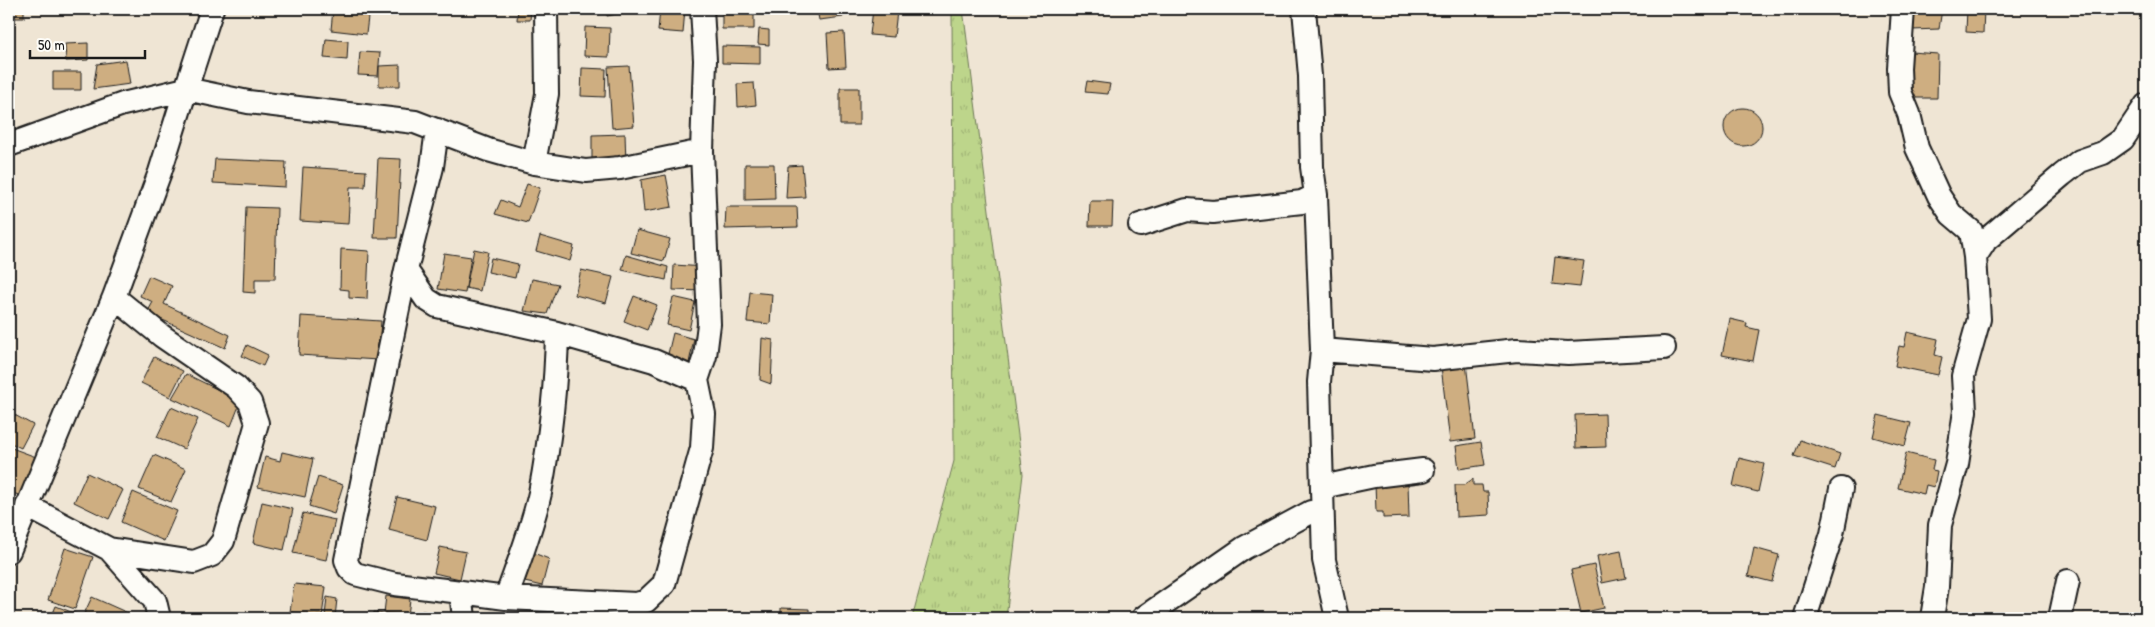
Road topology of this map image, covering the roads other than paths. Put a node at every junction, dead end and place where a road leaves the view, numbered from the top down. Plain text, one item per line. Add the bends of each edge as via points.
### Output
1 (212, 9) edge
2 (546, 9) edge
3 (702, 9) edge
4 (1304, 9) edge
5 (1902, 9) edge
6 (186, 89) junction
7 (2146, 105) edge
8 (438, 130) junction
9 (9, 145) edge
10 (702, 151) junction
11 (534, 163) junction
12 (1316, 195) junction
13 (1140, 225) dead end
14 (1975, 257) junction
15 (406, 270) junction
16 (114, 297) junction
17 (557, 333) junction
18 (1664, 348) dead end
19 (1322, 350) junction
20 (697, 380) junction
21 (1423, 470) dead end
22 (1322, 487) junction
23 (1841, 490) dead end
24 (27, 506) junction
25 (1322, 511) junction
26 (11, 538) edge
27 (109, 549) junction
28 (2068, 580) dead end
29 (461, 592) junction
30 (506, 598) junction
31 (159, 618) edge
32 (464, 618) edge
33 (1143, 618) edge
34 (1337, 618) edge
35 (1805, 618) edge
36 (1932, 618) edge
37 (2060, 618) edge

1 - 6 street
2 - 11 street via 547,94
3 - 10 street via 705,60
4 - 12 street
5 - 14 street via 1900,92 1910,114 1917,148 1939,196 1951,214 1970,231
6 - 8 street via 248,102 415,122
6 - 9 street via 123,104
6 - 16 street via 160,172
7 - 14 street via 2123,139 2103,153 2080,160 1986,240
8 - 11 street via 488,150
8 - 15 street
10 - 11 street via 603,171
10 - 20 street via 709,324 705,356
12 - 13 street via 1302,202 1212,212 1187,210
12 - 19 street
14 - 36 street via 1979,319 1963,376 1965,411 1957,464 1940,525
15 - 17 street via 426,299 437,306
15 - 29 street via 346,560 355,574 396,584
16 - 24 street
16 - 27 street via 162,336 236,387 250,402 257,423 223,541 212,555 194,562
17 - 20 street via 654,361
17 - 30 street via 556,380 539,494
18 - 19 street via 1568,353 1517,350 1432,359
19 - 22 street
20 - 30 street via 704,414 702,448 664,584 656,594 637,604
21 - 22 street
22 - 25 street
23 - 35 street via 1832,534
24 - 26 street
24 - 27 street
25 - 33 street via 1311,512 1244,548
25 - 34 street via 1324,560
27 - 31 street via 155,601
28 - 37 street
29 - 30 street
29 - 32 street

